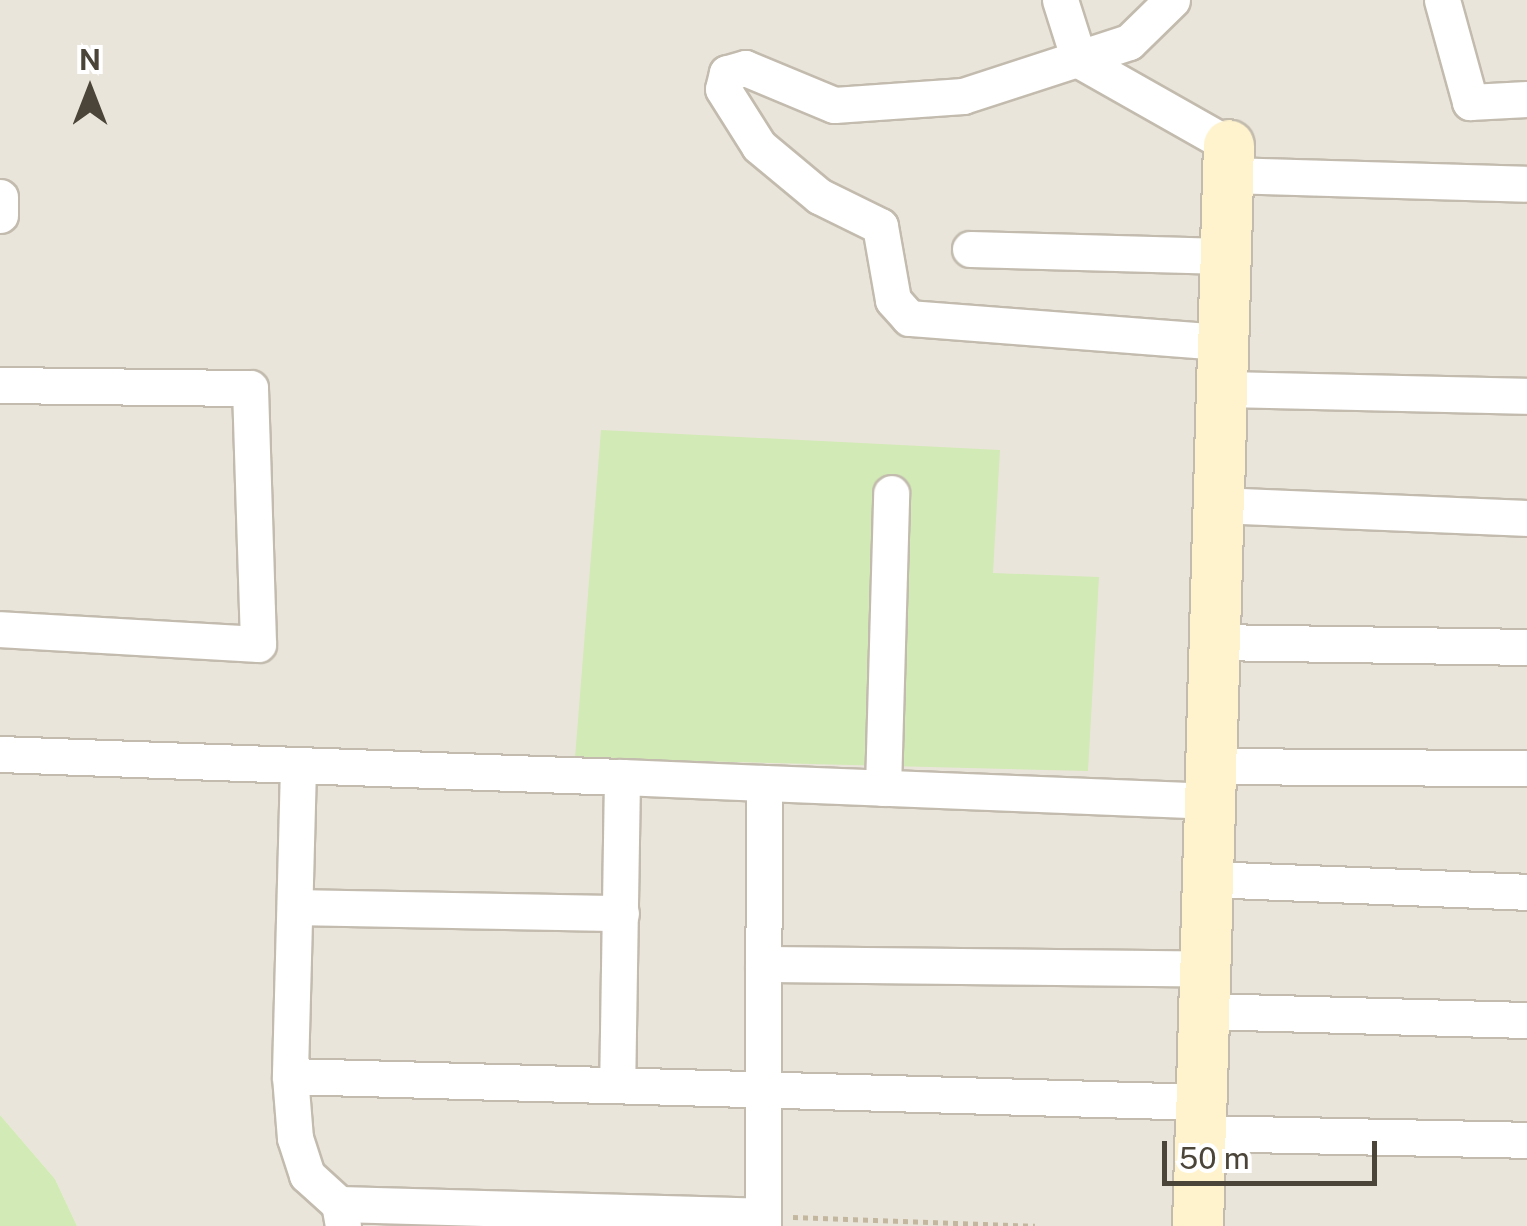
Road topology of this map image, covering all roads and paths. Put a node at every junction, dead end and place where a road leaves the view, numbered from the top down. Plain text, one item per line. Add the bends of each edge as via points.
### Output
1 (1060, 0) edge
2 (1172, 0) edge
3 (1442, 0) edge
4 (1079, 60) junction
5 (1527, 99) edge
6 (1228, 160) junction
7 (1524, 184) dead end
8 (0, 197) edge
9 (0, 215) edge
10 (970, 249) dead end
11 (1225, 256) junction
12 (1222, 366) junction
13 (0, 385) edge
14 (1527, 396) edge
15 (891, 493) dead end
16 (1217, 504) junction
17 (1527, 518) edge
18 (0, 629) edge
19 (1213, 642) junction
20 (1527, 647) edge
21 (0, 754) edge
22 (298, 767) junction
23 (1527, 768) edge
24 (622, 777) junction
25 (764, 783) junction
26 (1210, 784) junction
27 (883, 788) junction
28 (1207, 879) junction
29 (1527, 892) edge
30 (296, 906) junction
31 (620, 913) junction
32 (764, 964) junction
33 (1204, 990) junction
34 (1527, 1020) edge
35 (290, 1076) junction
36 (617, 1082) junction
37 (763, 1092) junction
38 (1201, 1117) junction
39 (1527, 1140) edge
40 (342, 1215) edge
41 (763, 1221) edge
42 (1035, 1226) edge
43 (1198, 1226) edge

1 - 4 street
2 - 4 street via 1130,42
3 - 5 street via 1470,102
4 - 6 street
4 - 12 street via 963,96 834,105 745,68 727,73 724,89 759,146 819,196 880,226 893,300 909,318
6 - 7 street
6 - 11 street
8 - 9 street
10 - 11 street
11 - 12 street
12 - 14 street
12 - 16 street
13 - 18 street via 250,388 258,644
15 - 27 street
16 - 17 street
16 - 19 street
19 - 20 street
19 - 26 street
21 - 22 street
22 - 24 street
22 - 30 street
23 - 26 street
24 - 25 street
24 - 31 street
25 - 27 street
25 - 32 street
26 - 27 street
26 - 28 street
28 - 29 street
28 - 33 street
30 - 31 street
30 - 35 street
31 - 36 street
32 - 33 street
32 - 37 street
33 - 34 street
33 - 38 street
35 - 36 street
35 - 40 street via 295,1138 307,1174
36 - 37 street
37 - 38 street
37 - 41 street
38 - 39 street
38 - 43 street
40 - 41 street
41 - 42 path

